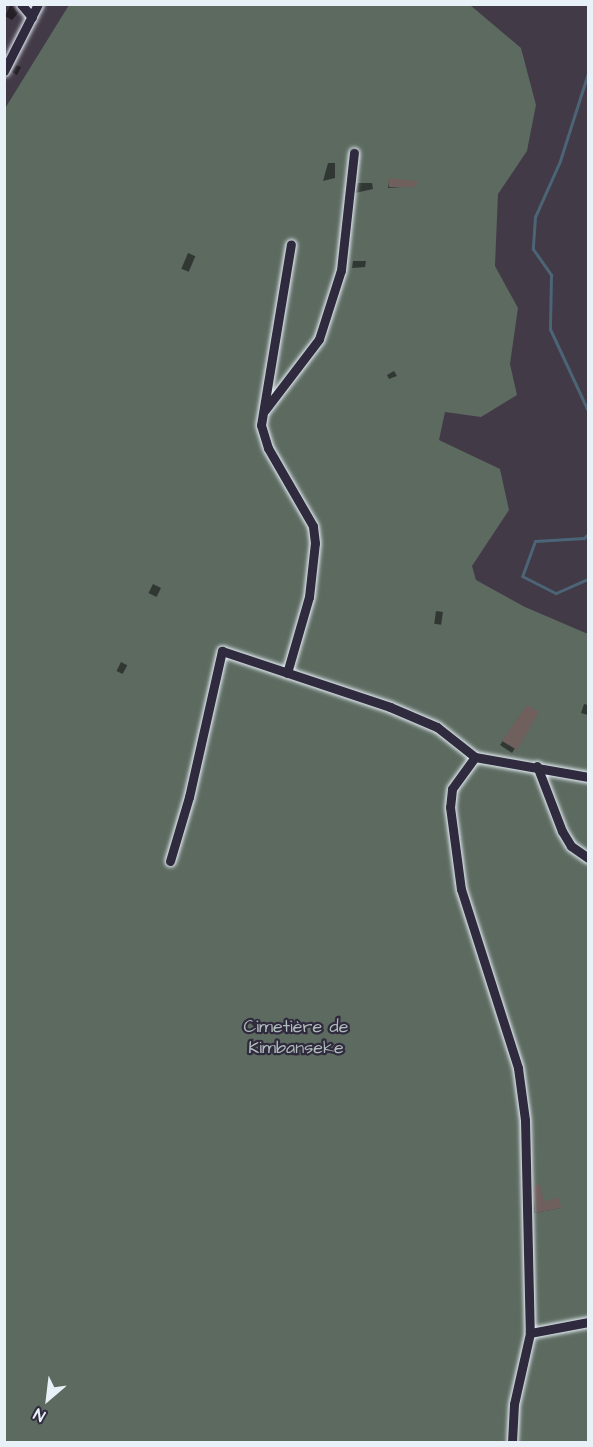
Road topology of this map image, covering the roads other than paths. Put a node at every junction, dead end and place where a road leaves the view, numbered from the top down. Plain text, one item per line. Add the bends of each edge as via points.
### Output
1 (21, 4) edge
2 (38, 4) edge
3 (32, 17) junction
4 (4, 71) edge
5 (354, 153) dead end
6 (291, 244) dead end
7 (264, 412) junction
8 (287, 673) junction
9 (475, 757) junction
10 (588, 765) edge
11 (537, 766) junction
12 (586, 776) edge
13 (588, 858) edge
14 (170, 861) dead end
15 (588, 1322) edge
16 (530, 1333) junction
17 (512, 1443) edge

1 - 3 street
2 - 3 street
3 - 4 street
5 - 7 street via 341,270 319,339 287,376
6 - 7 street
7 - 8 street via 262,435 313,526 315,543 309,597
8 - 9 street via 338,688 437,727
8 - 14 street via 222,651 189,797
9 - 11 street
9 - 16 street via 460,773 452,789 450,807 461,889 518,1068 528,1169
10 - 12 street
11 - 12 street
11 - 13 street via 562,831 571,846
15 - 16 street
16 - 17 street via 514,1404

